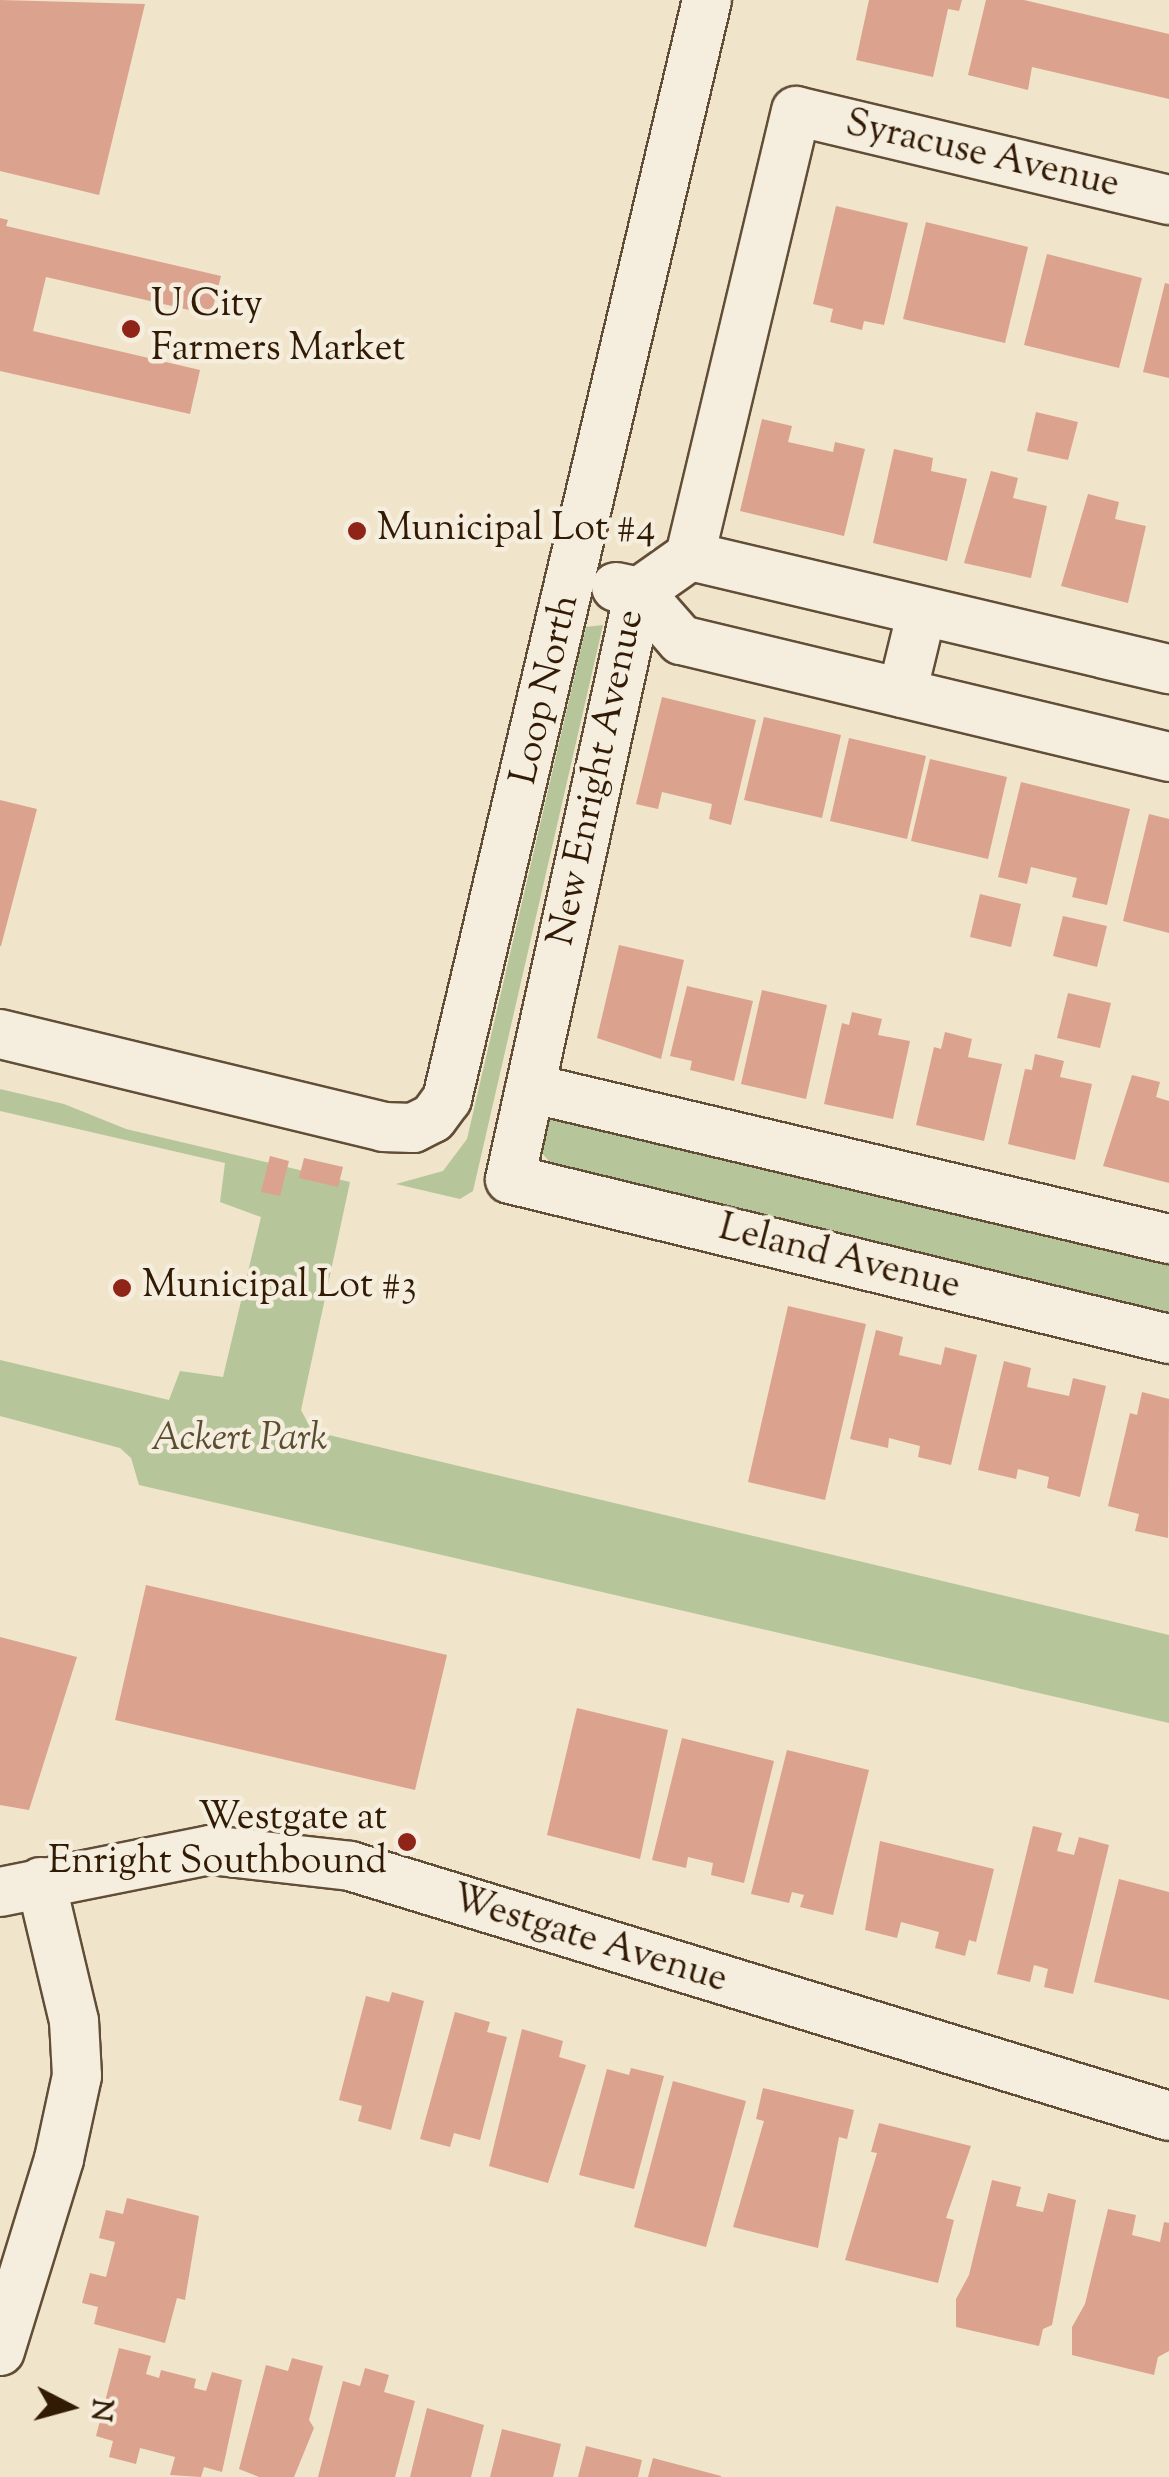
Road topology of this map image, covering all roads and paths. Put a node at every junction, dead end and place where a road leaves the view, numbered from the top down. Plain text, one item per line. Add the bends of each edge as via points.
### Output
1 (707, 0) edge
2 (1169, 200) edge
3 (690, 556) junction
4 (574, 576) junction
5 (639, 592) junction
6 (922, 611) junction
7 (1169, 669) edge
8 (902, 693) junction
9 (1169, 757) edge
10 (0, 1034) edge
11 (530, 1088) junction
12 (510, 1179) joint
13 (1169, 1239) edge
14 (1169, 1339) edge
15 (20, 1887) edge
16 (1169, 2116) edge
17 (0, 2352) edge

1 - 4 street, Loop North
2 - 3 street, Syracuse Avenue via 796,111
3 - 5 street, New Enright Avenue
3 - 6 street
4 - 5 street
4 - 10 street, Loop North via 456,1073 433,1118 412,1128 383,1127
5 - 8 street via 681,640
5 - 11 street, New Enright Avenue
6 - 7 street
6 - 8 street
8 - 9 street
11 - 12 street, New Enright Avenue
11 - 13 street
12 - 14 street, Leland Avenue
15 - 16 street, Westgate Avenue via 210,1850 350,1866
15 - 17 street via 74,2021 76,2076 59,2160

